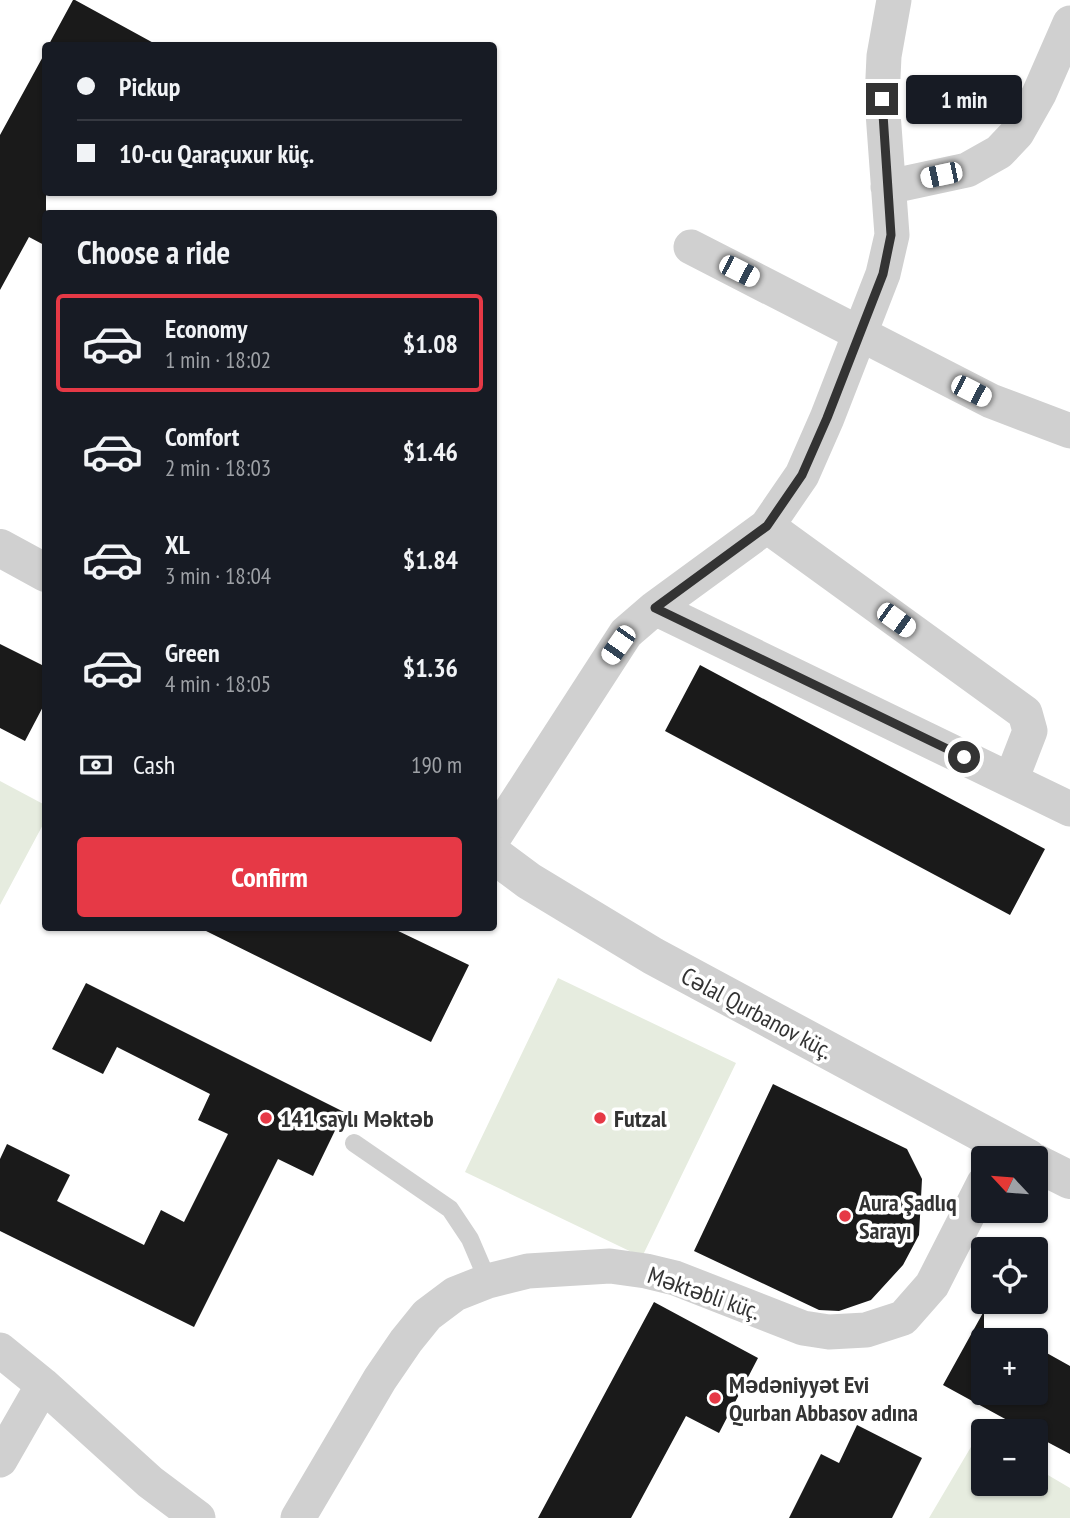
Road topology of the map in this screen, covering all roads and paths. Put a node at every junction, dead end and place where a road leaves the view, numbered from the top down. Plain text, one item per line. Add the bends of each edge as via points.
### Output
1 (894, 0) edge
2 (1070, 23) edge
3 (888, 187) junction
4 (691, 247) dead end
5 (860, 333) junction
6 (1070, 431) edge
7 (767, 526) junction
8 (0, 548) edge
9 (42, 571) edge
10 (655, 608) junction
11 (1011, 780) junction
12 (1070, 809) edge
13 (497, 832) edge
14 (497, 857) edge
15 (354, 1143) dead end
16 (995, 1146) edge
17 (1048, 1169) edge
18 (1070, 1180) edge
19 (971, 1208) edge
20 (488, 1281) junction
21 (0, 1350) edge
22 (43, 1385) junction
23 (0, 1460) edge
24 (198, 1518) edge
25 (298, 1518) edge

1 - 3 street via 882,99
2 - 3 street via 1039,94 1017,133 999,152 967,170
3 - 5 street via 891,235 883,274
4 - 5 street
5 - 6 street via 991,401
5 - 7 street via 802,475
7 - 10 street
7 - 11 street via 1025,713 1030,731
8 - 9 street
10 - 11 street
10 - 13 street via 626,633
11 - 12 street
14 - 16 street, Cəlal Qurbanov küç. via 653,956
15 - 20 lane via 450,1209 470,1239
17 - 18 street
19 - 20 street, Məktəbli küç. via 932,1285 902,1318 866,1329 829,1332 803,1328 675,1278 610,1266 528,1271
20 - 25 street, Məktəbli küç. via 456,1294 427,1315 380,1379
21 - 22 street
22 - 23 street
22 - 24 street via 150,1482

